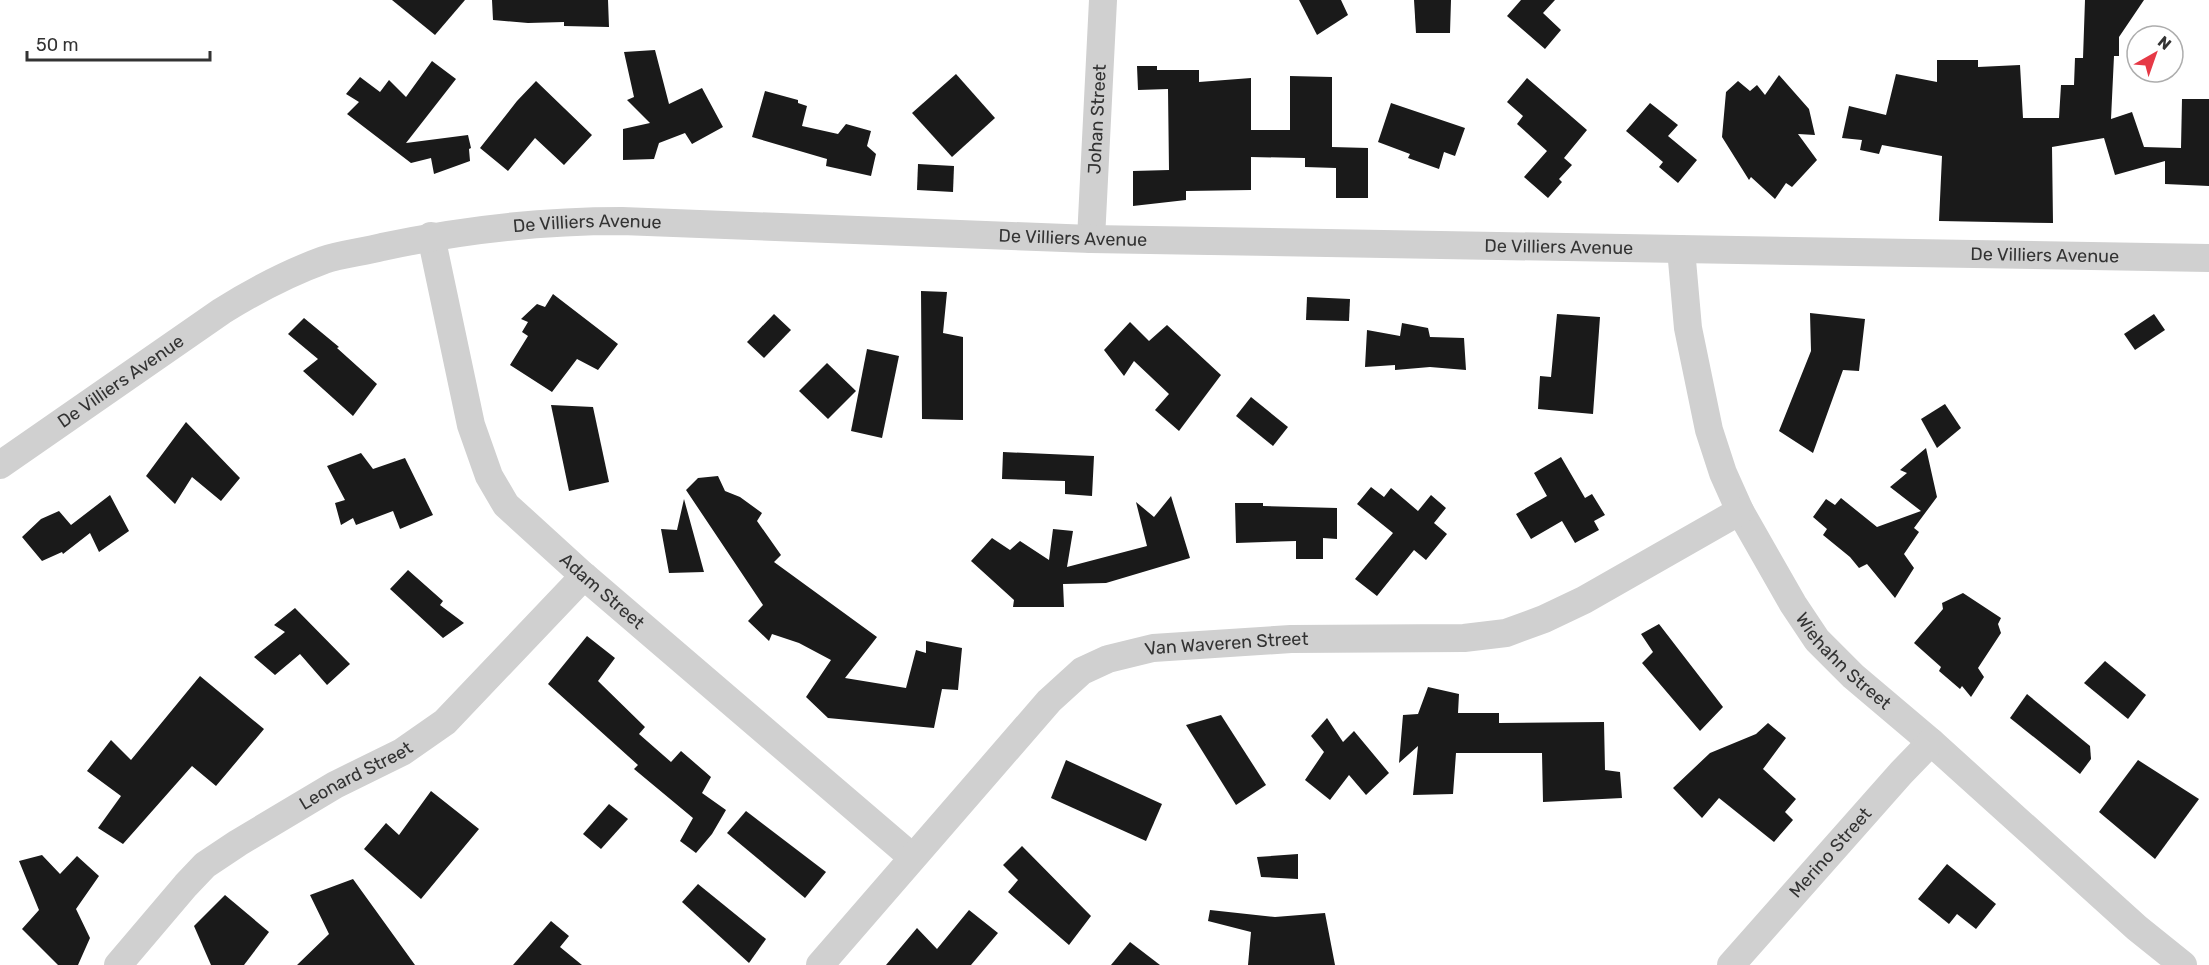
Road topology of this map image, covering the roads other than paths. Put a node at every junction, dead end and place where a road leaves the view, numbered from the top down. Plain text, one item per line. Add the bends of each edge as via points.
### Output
1 (1103, 0) edge
2 (431, 237) junction
3 (1091, 239) junction
4 (1682, 249) junction
5 (2209, 258) edge
6 (0, 465) edge
7 (1740, 510) junction
8 (584, 576) junction
9 (1931, 742) junction
10 (912, 857) junction
11 (118, 965) edge
12 (820, 965) edge
13 (1731, 965) edge
14 (2183, 965) edge

1 - 3 street, Johan Street
2 - 3 street, De Villiers Avenue via 578,221 622,221
2 - 6 street, De Villiers Avenue via 325,260 247,295
2 - 8 street, Adam Street via 471,425 489,476 506,506
3 - 4 street, De Villiers Avenue
4 - 5 street, De Villiers Avenue
4 - 7 street, Wiehahn Street via 1688,328 1700,395 1723,473
7 - 9 street, Wiehahn Street via 1817,640
7 - 10 street, Van Waveren Street via 1584,600 1506,633 1464,638 1194,644 1153,648 1108,659 1082,671 1049,701
8 - 10 street, Adam Street
8 - 11 street, Leonard Street via 446,722 402,752 335,785 224,851 186,885
9 - 13 street, Merino Street
9 - 14 street, Wiehahn Street
10 - 12 street, Van Waveren Street

